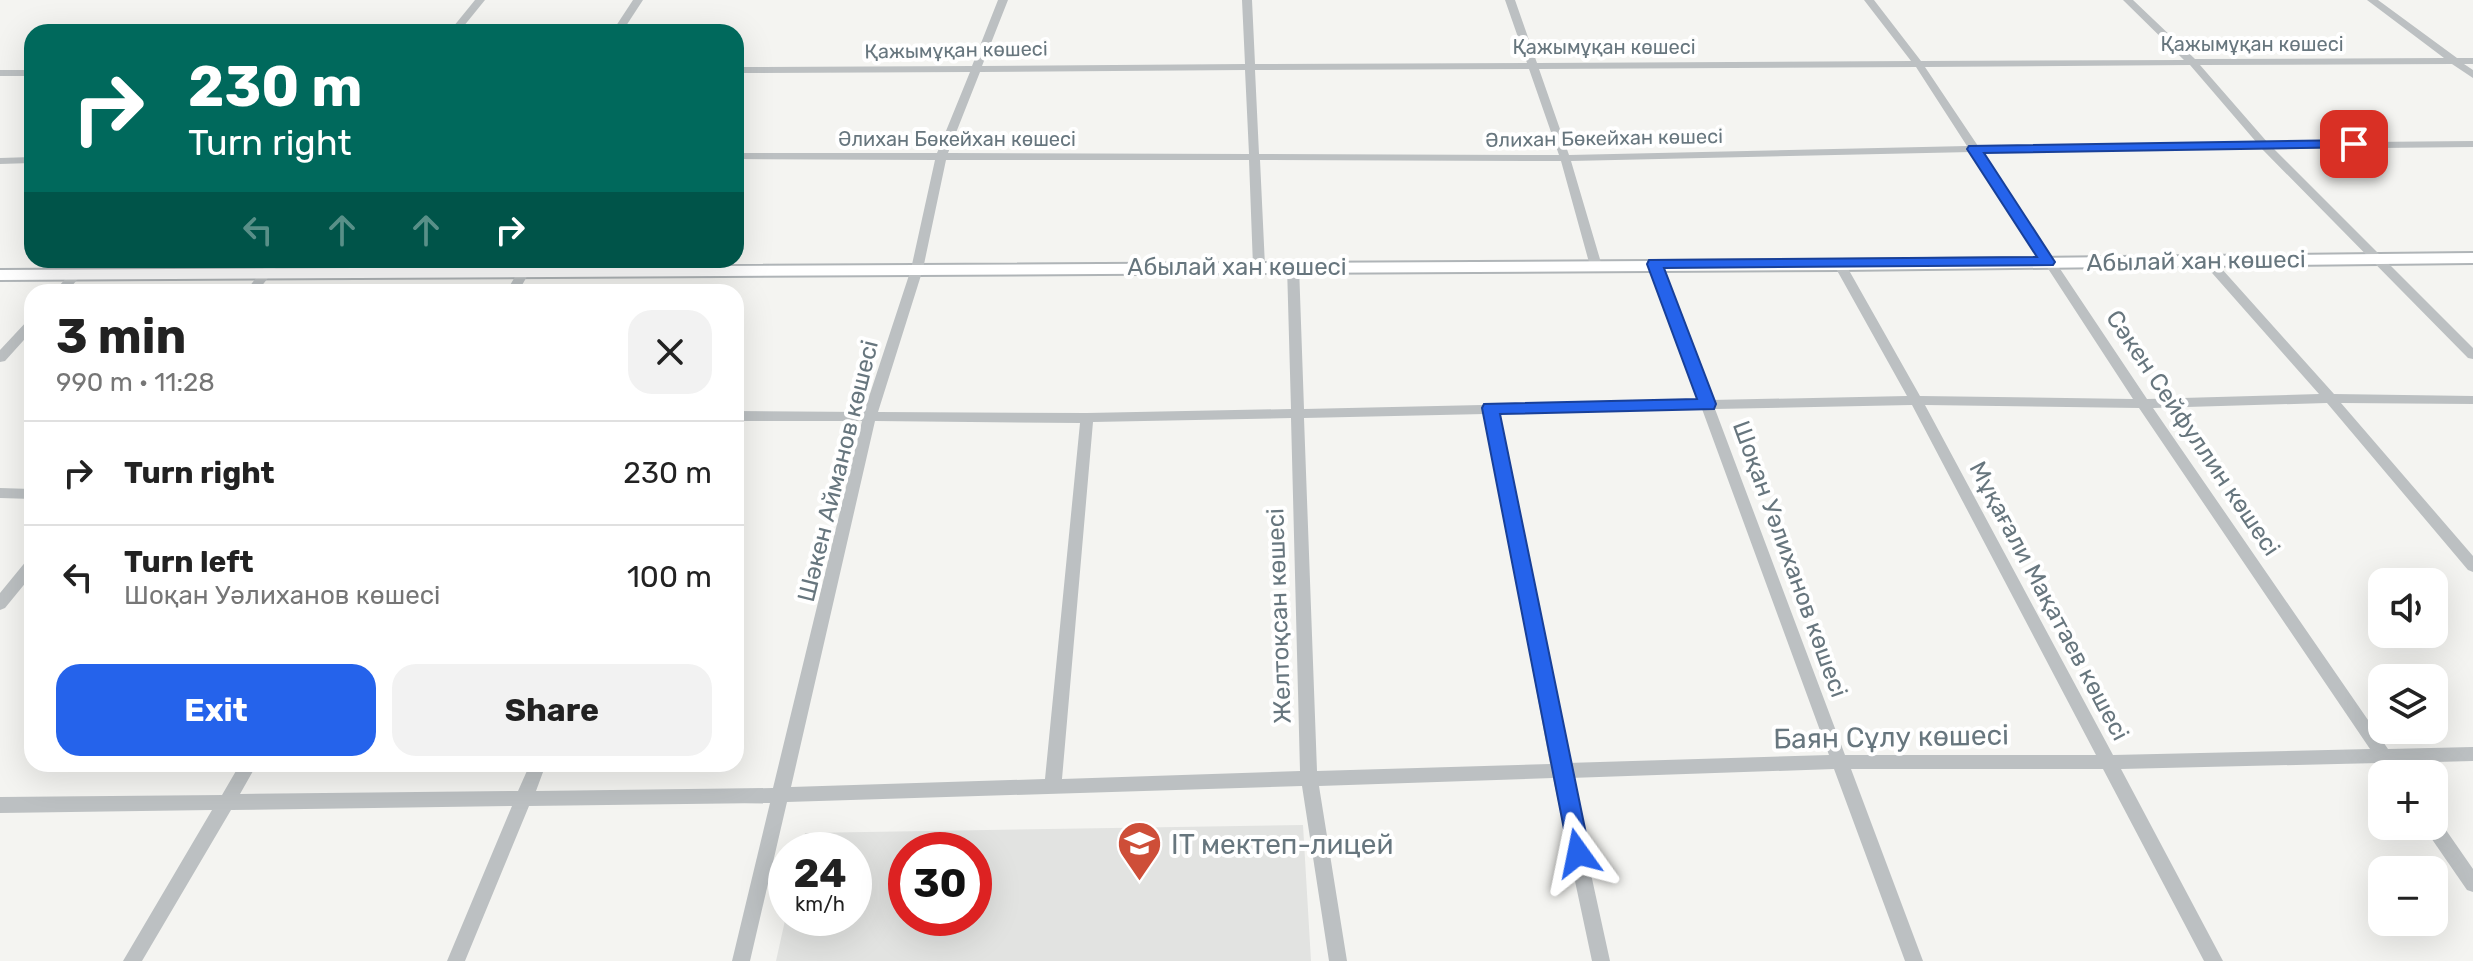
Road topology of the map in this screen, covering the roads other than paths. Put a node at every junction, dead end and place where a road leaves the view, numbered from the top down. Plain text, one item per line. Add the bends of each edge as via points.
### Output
1 (480, 0) edge
2 (638, 0) edge
3 (1003, 0) edge
4 (1247, 0) edge
5 (1510, 0) edge
6 (1869, 0) edge
7 (2128, 0) edge
8 (2372, 0) edge
9 (460, 24) edge
10 (622, 24) edge
11 (2456, 61) junction
12 (2473, 61) edge
13 (1918, 63) junction
14 (2193, 63) junction
15 (1249, 65) junction
16 (1534, 66) junction
17 (977, 68) junction
18 (744, 70) edge
19 (0, 73) edge
20 (24, 73) edge
21 (2473, 75) edge
22 (2473, 144) edge
23 (2264, 145) junction
24 (1974, 149) junction
25 (744, 156) edge
26 (941, 157) junction
27 (1565, 158) junction
28 (1254, 159) junction
29 (24, 160) edge
30 (0, 161) edge
31 (2377, 258) junction
32 (2473, 258) edge
33 (2048, 262) junction
34 (2209, 262) junction
35 (1654, 264) junction
36 (1840, 265) junction
37 (1259, 266) junction
38 (1293, 266) junction
39 (1596, 266) junction
40 (246, 268) edge
41 (270, 268) edge
42 (475, 268) edge
43 (917, 269) junction
44 (523, 273) junction
45 (0, 275) edge
46 (75, 275) junction
47 (67, 284) edge
48 (257, 284) edge
49 (517, 284) edge
50 (24, 332) edge
51 (2473, 355) edge
52 (0, 358) edge
53 (2330, 398) junction
54 (1916, 400) junction
55 (2473, 400) edge
56 (1708, 404) junction
57 (2143, 404) junction
58 (1491, 408) junction
59 (1296, 412) junction
60 (744, 416) edge
61 (869, 418) junction
62 (1087, 418) junction
63 (0, 493) edge
64 (24, 494) edge
65 (2473, 566) edge
66 (24, 574) edge
67 (0, 604) edge
68 (2382, 754) junction
69 (2473, 754) edge
70 (2386, 760) edge
71 (1840, 762) junction
72 (2106, 762) junction
73 (245, 772) edge
74 (535, 772) edge
75 (1560, 772) junction
76 (1309, 779) junction
77 (1053, 788) junction
78 (782, 795) junction
79 (524, 800) junction
80 (228, 804) junction
81 (0, 805) edge
82 (2443, 840) edge
83 (2473, 884) edge
84 (132, 961) edge
85 (456, 961) edge
86 (741, 961) edge
87 (1338, 961) edge
88 (1601, 961) edge
89 (1914, 961) edge
90 (2214, 961) edge

1 - 9 street
2 - 10 street
3 - 17 street, Шәкен Айманов көшесі
4 - 15 street
5 - 16 street
6 - 13 street, Сәкен Сейфуллин көшесі
7 - 14 street
8 - 11 street
11 - 12 street, Қажымұқан көшесі
11 - 14 street, Қажымұқан көшесі
11 - 21 street
13 - 14 street, Қажымұқан көшесі
13 - 16 street, Қажымұқан көшесі
13 - 24 street, Сәкен Сейфуллин көшесі
14 - 23 street
15 - 16 street, Қажымұқан көшесі
15 - 17 street, Қажымұқан көшесі
15 - 28 street
16 - 27 street
17 - 18 street, Қажымұқан көшесі
17 - 26 street, Шәкен Айманов көшесі
19 - 20 street
22 - 23 street, Әлихан Бөкейхан көшесі
23 - 24 street, Әлихан Бөкейхан көшесі
23 - 31 street
24 - 27 street, Әлихан Бөкейхан көшесі
24 - 33 street, Сәкен Сейфуллин көшесі
25 - 26 street, Әлихан Бөкейхан көшесі
26 - 28 street, Әлихан Бөкейхан көшесі
26 - 43 street, Шәкен Айманов көшесі
27 - 28 street, Әлихан Бөкейхан көшесі
27 - 39 street
28 - 37 street
29 - 30 street
31 - 32 street, Абылай хан көшесі
31 - 34 street, Абылай хан көшесі
31 - 51 street
33 - 34 street, Абылай хан көшесі
33 - 36 street, Абылай хан көшесі
33 - 57 street, Сәкен Сейфуллин көшесі
34 - 53 street
35 - 36 street, Абылай хан көшесі
35 - 39 street, Абылай хан көшесі
35 - 56 street, Шоқан Уәлиханов көшесі
36 - 54 street, Мұқағали Мақатаев көшесі
37 - 38 street, Абылай хан көшесі
37 - 43 street, Абылай хан көшесі
38 - 39 street, Абылай хан көшесі
38 - 59 street, Желтоқсан көшесі
40 - 46 street, Абылай хан көшесі
41 - 48 street
42 - 44 street, Абылай хан көшесі
43 - 44 street, Абылай хан көшесі
43 - 61 street, Шәкен Айманов көшесі
44 - 49 street
45 - 46 street, Абылай хан көшесі
46 - 47 street
50 - 52 street
53 - 55 street
53 - 57 street
53 - 65 street
54 - 56 street
54 - 57 street
54 - 72 street, Мұқағали Мақатаев көшесі
56 - 58 street
56 - 71 street, Шоқан Уәлиханов көшесі
57 - 68 street, Сәкен Сейфуллин көшесі
58 - 59 street
58 - 75 street
59 - 62 street
59 - 76 street, Желтоқсан көшесі
60 - 61 street
61 - 62 street
61 - 78 street, Шәкен Айманов көшесі
62 - 77 street
63 - 64 street
66 - 67 street
68 - 69 street, Баян Сұлу көшесі
68 - 70 street, Сәкен Сейфуллин көшесі
68 - 72 street, Баян Сұлу көшесі
71 - 72 street, Баян Сұлу көшесі
71 - 75 street, Баян Сұлу көшесі
71 - 89 street, Шоқан Уәлиханов көшесі
72 - 90 street, Мұқағали Мақатаев көшесі
73 - 80 street
74 - 79 street
75 - 76 street, Баян Сұлу көшесі
75 - 88 street
76 - 77 street, Баян Сұлу көшесі
76 - 87 street, Желтоқсан көшесі
77 - 78 street, Баян Сұлу көшесі
78 - 79 street, Баян Сұлу көшесі
78 - 86 street, Шәкен Айманов көшесі
79 - 80 street, Баян Сұлу көшесі
79 - 85 street
80 - 81 street, Баян Сұлу көшесі
80 - 84 street
82 - 83 street

